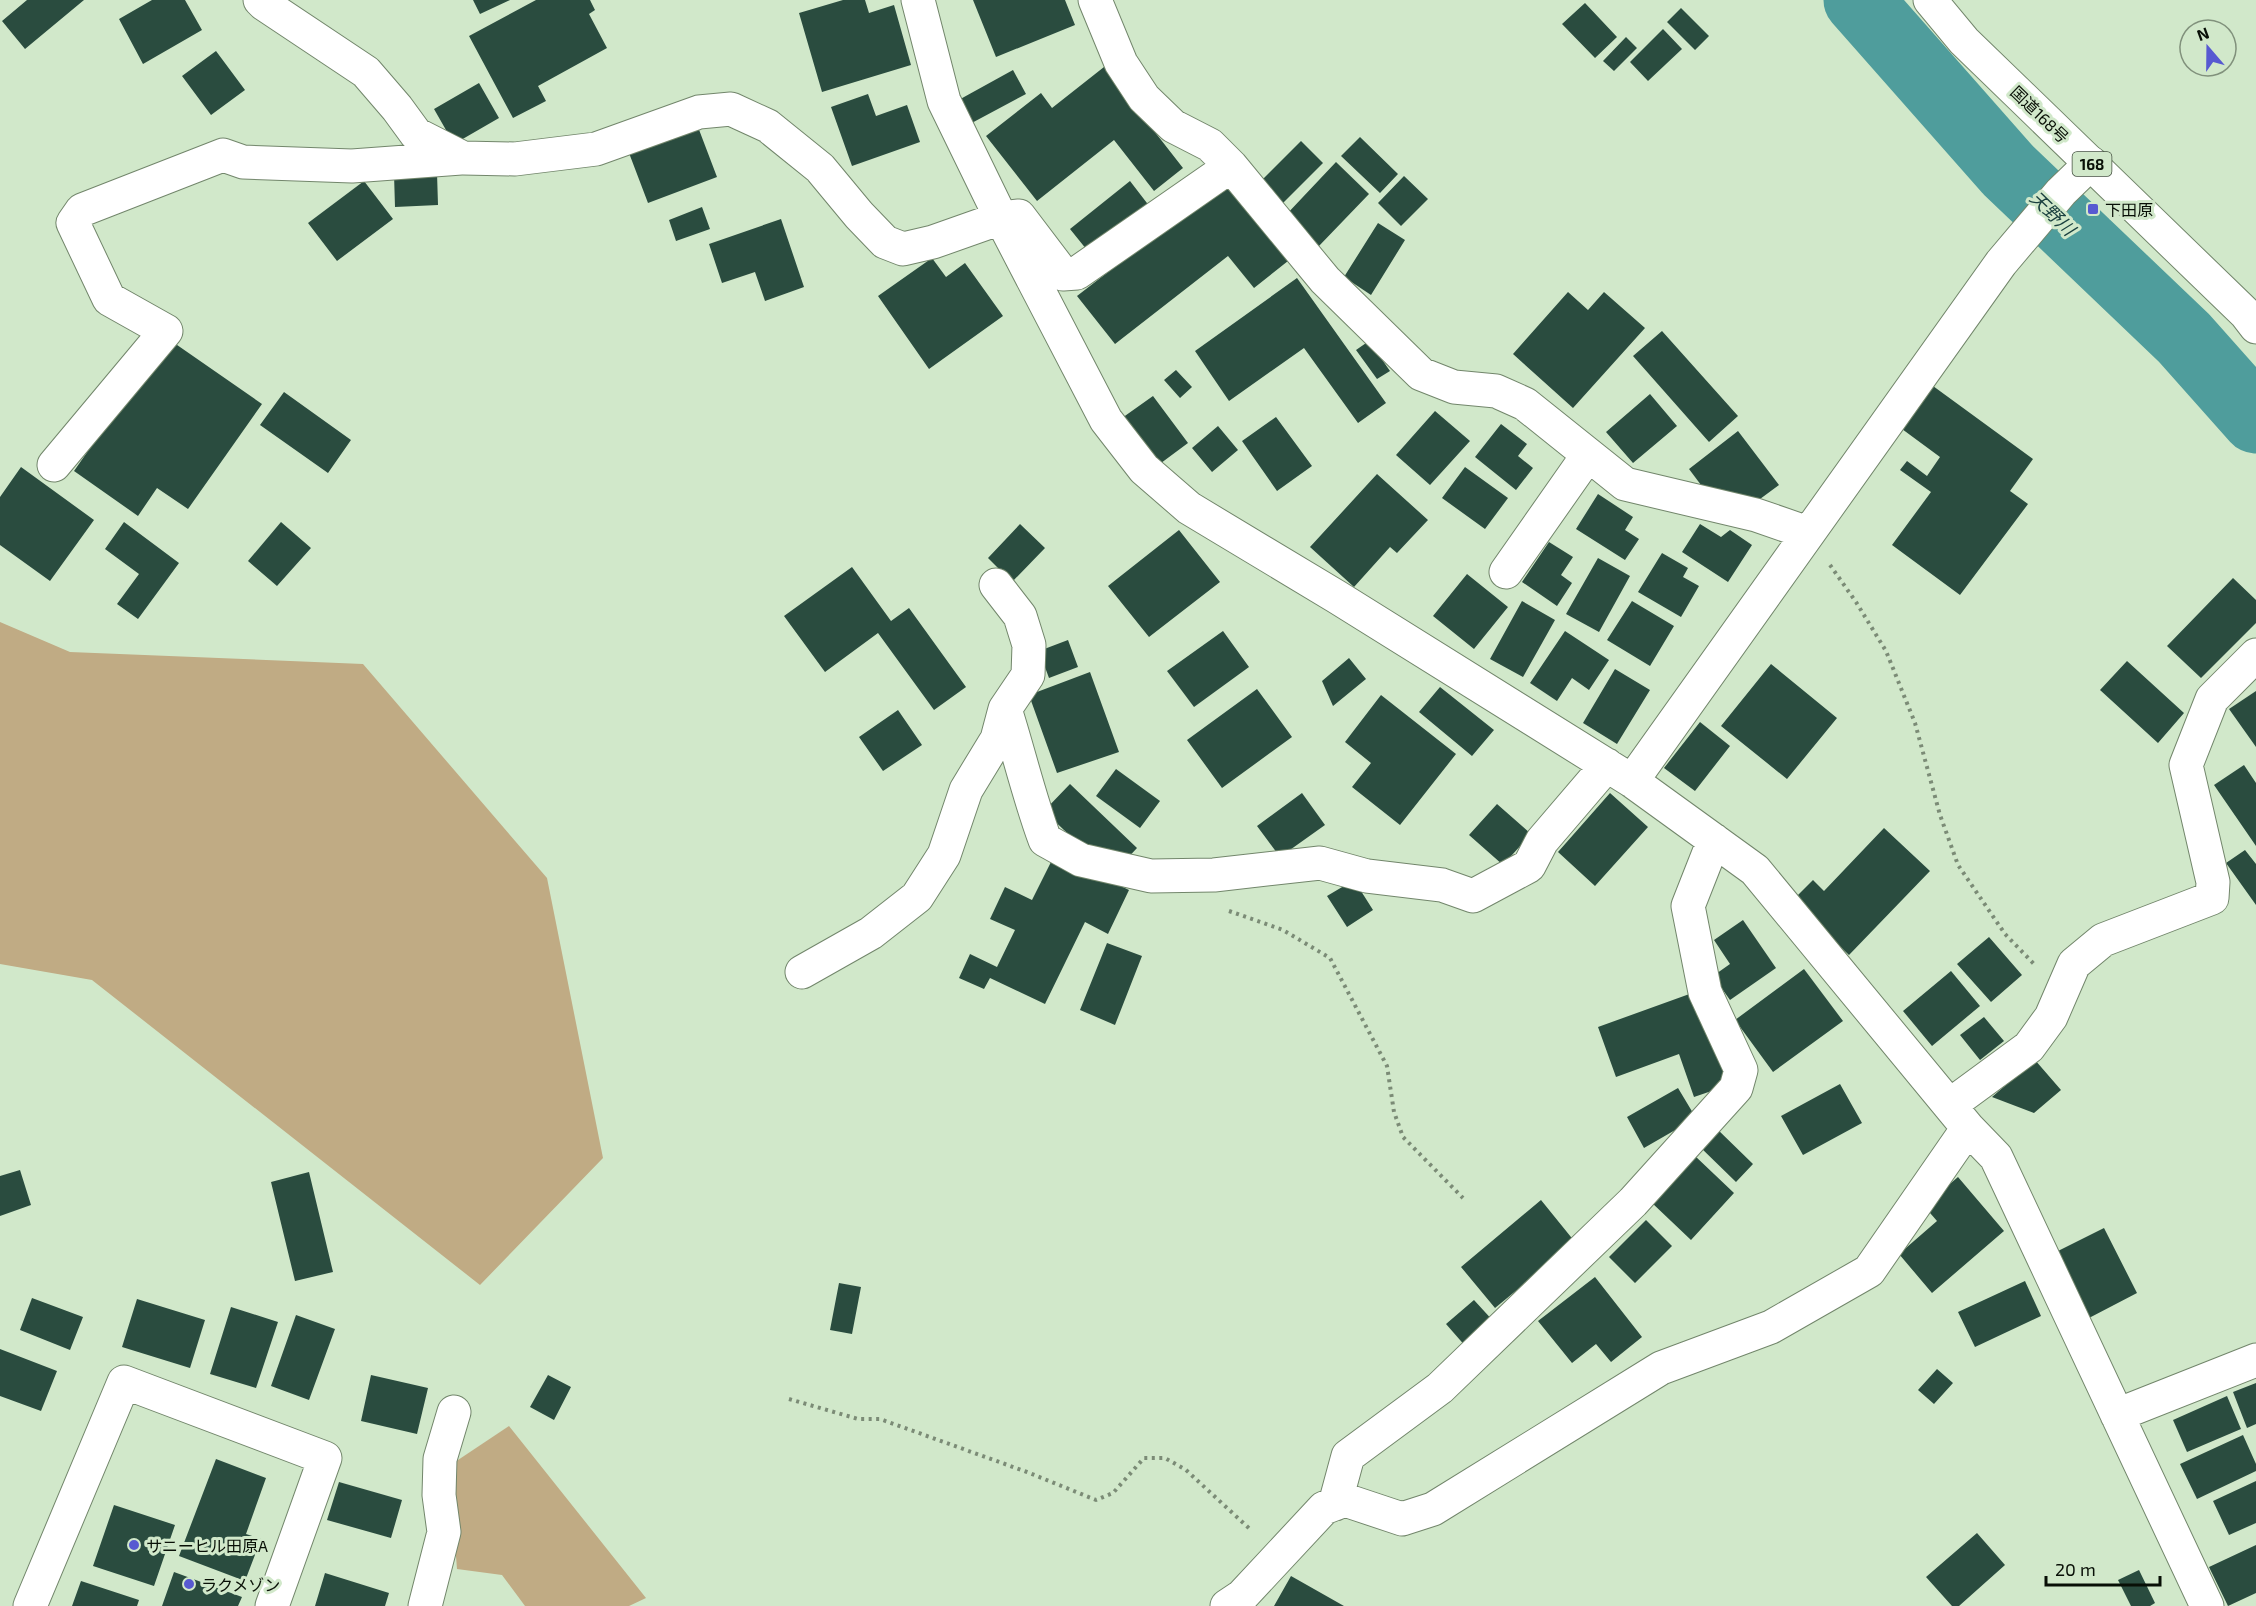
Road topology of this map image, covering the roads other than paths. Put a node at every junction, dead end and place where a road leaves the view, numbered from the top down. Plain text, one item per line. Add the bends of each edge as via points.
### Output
1 (260, 0) edge
2 (918, 0) edge
3 (1095, 0) edge
4 (1930, 0) edge
5 (463, 158) junction
6 (2091, 163) junction
7 (1231, 166) junction
8 (1001, 218) junction
9 (2253, 317) edge
10 (1588, 455) junction
11 (54, 465) dead end
12 (1808, 533) junction
13 (1506, 572) dead end
14 (996, 585) dead end
15 (2256, 655) edge
16 (1005, 709) junction
17 (1620, 773) junction
18 (1713, 840) junction
19 (802, 972) dead end
20 (1959, 1116) junction
21 (2256, 1360) edge
22 (454, 1412) dead end
23 (2117, 1415) junction
24 (1335, 1504) junction
25 (30, 1606) edge
26 (272, 1606) edge
27 (425, 1606) edge
28 (1227, 1606) edge
29 (2207, 1606) edge

1 - 5 main road via 366,72 416,134
2 - 8 main road via 944,101
3 - 7 main road via 1122,63 1144,98 1173,126 1210,145
4 - 6 main road, 国道168号 / 168 via 1964,41
5 - 8 main road via 515,159 596,149 699,112 731,109 768,126 820,168 885,242 903,249
5 - 11 main road via 352,166 243,162 223,155 82,210 73,223 109,299 165,331
6 - 9 main road, 国道168号 / 168
6 - 12 main road via 2001,263
7 - 8 main road via 1077,273 1062,274 1019,216
7 - 10 main road via 1324,280 1421,374 1454,387 1496,391 1525,404
8 - 17 main road via 1106,420 1144,469 1189,508
10 - 12 main road via 1625,484 1756,515
10 - 13 main road
12 - 17 main road
14 - 16 main road via 1020,616 1029,645 1028,675
15 - 20 main road via 2212,699 2186,765 2213,882 2212,898 2103,940 2074,964 2051,1017 2029,1047
16 - 17 main road via 1044,840 1081,860 1151,876 1214,875 1320,863 1367,876 1442,885 1473,896 1529,866 1542,841
16 - 19 main road via 997,739 966,790 944,855 917,897 871,933
17 - 18 main road
18 - 20 main road via 1755,870
18 - 24 main road via 1688,906 1705,992 1740,1070 1736,1088 1633,1202 1440,1388 1348,1456
20 - 23 main road via 1996,1157
20 - 24 main road via 1869,1271 1771,1327 1661,1368 1433,1509 1402,1519 1345,1500
21 - 23 main road
22 - 27 main road via 440,1459 439,1496 444,1532
23 - 29 main road
24 - 28 main road via 1324,1508 1242,1596
25 - 26 main road via 124,1382 325,1458

